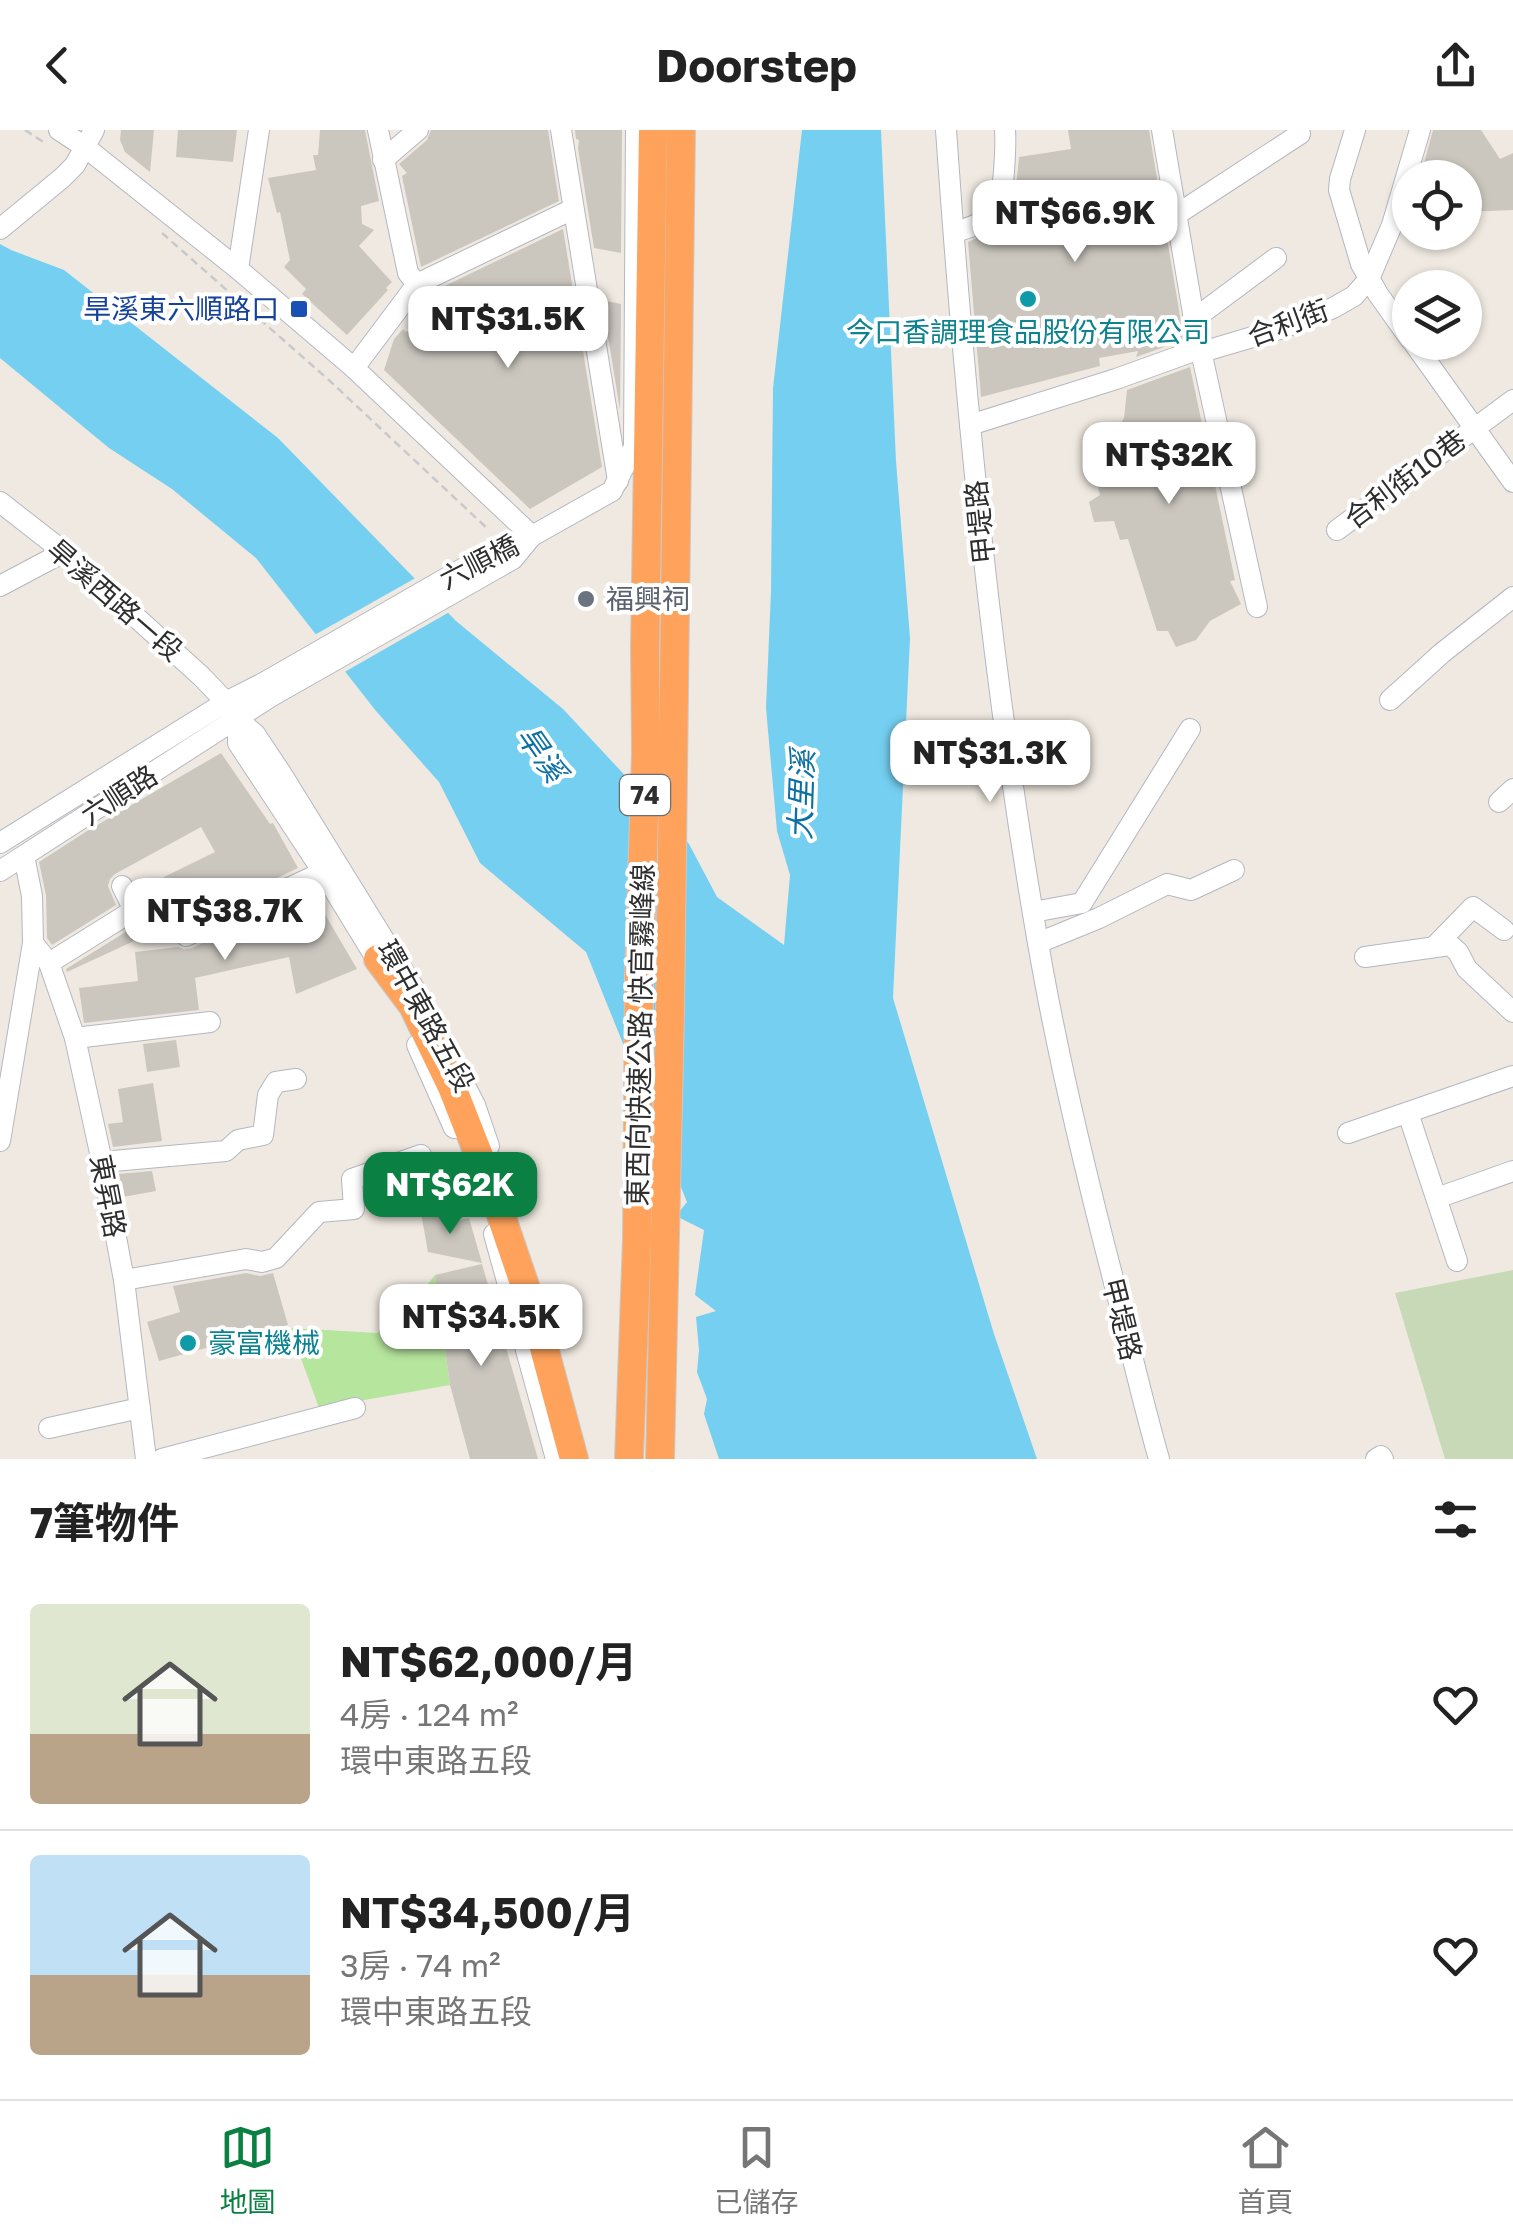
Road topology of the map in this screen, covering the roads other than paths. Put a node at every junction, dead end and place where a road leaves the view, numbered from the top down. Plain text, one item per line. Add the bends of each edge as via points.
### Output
1 (60, 130) edge
2 (259, 130) edge
3 (378, 130) edge
4 (418, 130) edge
5 (561, 130) edge
6 (636, 130) edge
7 (654, 130) edge
8 (681, 130) edge
9 (946, 130) edge
10 (1005, 130) edge
11 (1162, 130) edge
12 (1355, 130) edge
13 (1420, 130) edge
14 (1300, 134) dead end
15 (79, 155) edge
16 (383, 160) junction
17 (573, 209) junction
18 (1176, 215) junction
19 (0, 229) edge
20 (954, 232) junction
21 (1276, 258) dead end
22 (238, 270) junction
23 (1369, 279) junction
24 (416, 284) junction
25 (1392, 313) edge
26 (1194, 319) junction
27 (1200, 350) junction
28 (1425, 360) edge
29 (354, 368) junction
30 (1513, 400) edge
31 (970, 425) junction
32 (1474, 428) junction
33 (618, 480) junction
34 (1513, 482) edge
35 (0, 502) edge
36 (1337, 530) dead end
37 (532, 536) junction
38 (64, 552) junction
39 (0, 586) edge
40 (1513, 597) edge
41 (1258, 608) dead end
42 (1390, 700) dead end
43 (232, 711) junction
44 (1190, 729) dead end
45 (0, 844) edge
46 (24, 856) junction
47 (1234, 870) dead end
48 (0, 871) edge
49 (323, 872) junction
50 (122, 886) dead end
51 (1033, 912) junction
52 (1504, 930) dead end
53 (186, 936) dead end
54 (34, 943) junction
55 (1038, 943) junction
56 (1434, 947) junction
57 (1365, 957) dead end
58 (378, 959) joint
59 (49, 962) junction
60 (1513, 1012) edge
61 (210, 1022) dead end
62 (75, 1038) junction
63 (1513, 1076) edge
64 (296, 1078) dead end
65 (1408, 1113) junction
66 (1348, 1133) dead end
67 (0, 1142) edge
68 (102, 1162) junction
69 (1513, 1171) edge
70 (487, 1192) junction
71 (1437, 1198) junction
72 (1457, 1261) dead end
73 (124, 1280) junction
74 (140, 1408) junction
75 (355, 1408) dead end
76 (49, 1428) dead end
77 (146, 1459) edge
78 (162, 1459) edge
79 (556, 1459) edge
80 (574, 1459) edge
81 (588, 1459) edge
82 (629, 1459) edge
83 (660, 1459) edge
84 (1159, 1459) edge

1 - 15 street
2 - 22 street
3 - 16 street
4 - 16 street
5 - 17 street
6 - 33 street via 634,447
7 - 82 highway, 東西向快速公路 快官霧峰線 / 74
8 - 83 highway, 東西向快速公路 快官霧峰線 / 74
9 - 20 street, 甲堤路
10 - 20 street via 1002,198 987,218
11 - 18 street
12 - 23 street via 1339,190
13 - 23 street, 合利街
14 - 18 street
15 - 19 street
15 - 22 street
16 - 24 street
17 - 24 street
17 - 33 street
18 - 26 street
20 - 31 street, 甲堤路
21 - 26 street
22 - 29 street
23 - 25 street
23 - 27 street, 合利街 via 1333,308
24 - 29 street
26 - 27 street
27 - 31 street, 合利街
27 - 41 street
28 - 32 street
29 - 37 street
30 - 32 street, 合利街10巷
31 - 51 street, 甲堤路
32 - 34 street
32 - 36 street, 合利街10巷
33 - 37 street via 612,491
35 - 38 street, 旱溪西路一段
37 - 43 street, 六順橋 via 504,544 266,682
37 - 43 street, 六順橋 via 513,559 270,698
38 - 39 street
38 - 43 street, 旱溪西路一段
40 - 42 street
43 - 45 street, 六順路
43 - 46 street, 六順路
43 - 49 street, 環中東路五段 via 238,743
43 - 81 street, 環中東路五段 via 281,773 428,1009 474,1105 545,1302
44 - 51 street via 1082,903
46 - 48 street, 六順路
46 - 54 street
47 - 55 street via 1192,890 1167,884
49 - 53 street
49 - 58 street, 環中東路五段
50 - 59 street via 134,910
51 - 55 street, 甲堤路
52 - 56 street via 1473,907
54 - 59 street, 東昇路
54 - 67 street
55 - 84 street, 甲堤路 via 1074,1122
56 - 57 street
56 - 60 street via 1450,945
58 - 70 highway via 413,1006 452,1086
59 - 62 street, 東昇路
61 - 62 street
62 - 68 street, 東昇路
63 - 65 street
64 - 68 street via 276,1082 262,1135 238,1140 226,1151
65 - 66 street
65 - 71 street
68 - 73 street, 東昇路
69 - 71 street
70 - 73 street via 456,1208 442,1202 421,1155 352,1179 354,1209 318,1212 276,1258
70 - 79 street
70 - 80 highway via 536,1318
71 - 72 street
73 - 74 street, 東昇路
74 - 76 street
74 - 77 street, 東昇路
75 - 78 street

